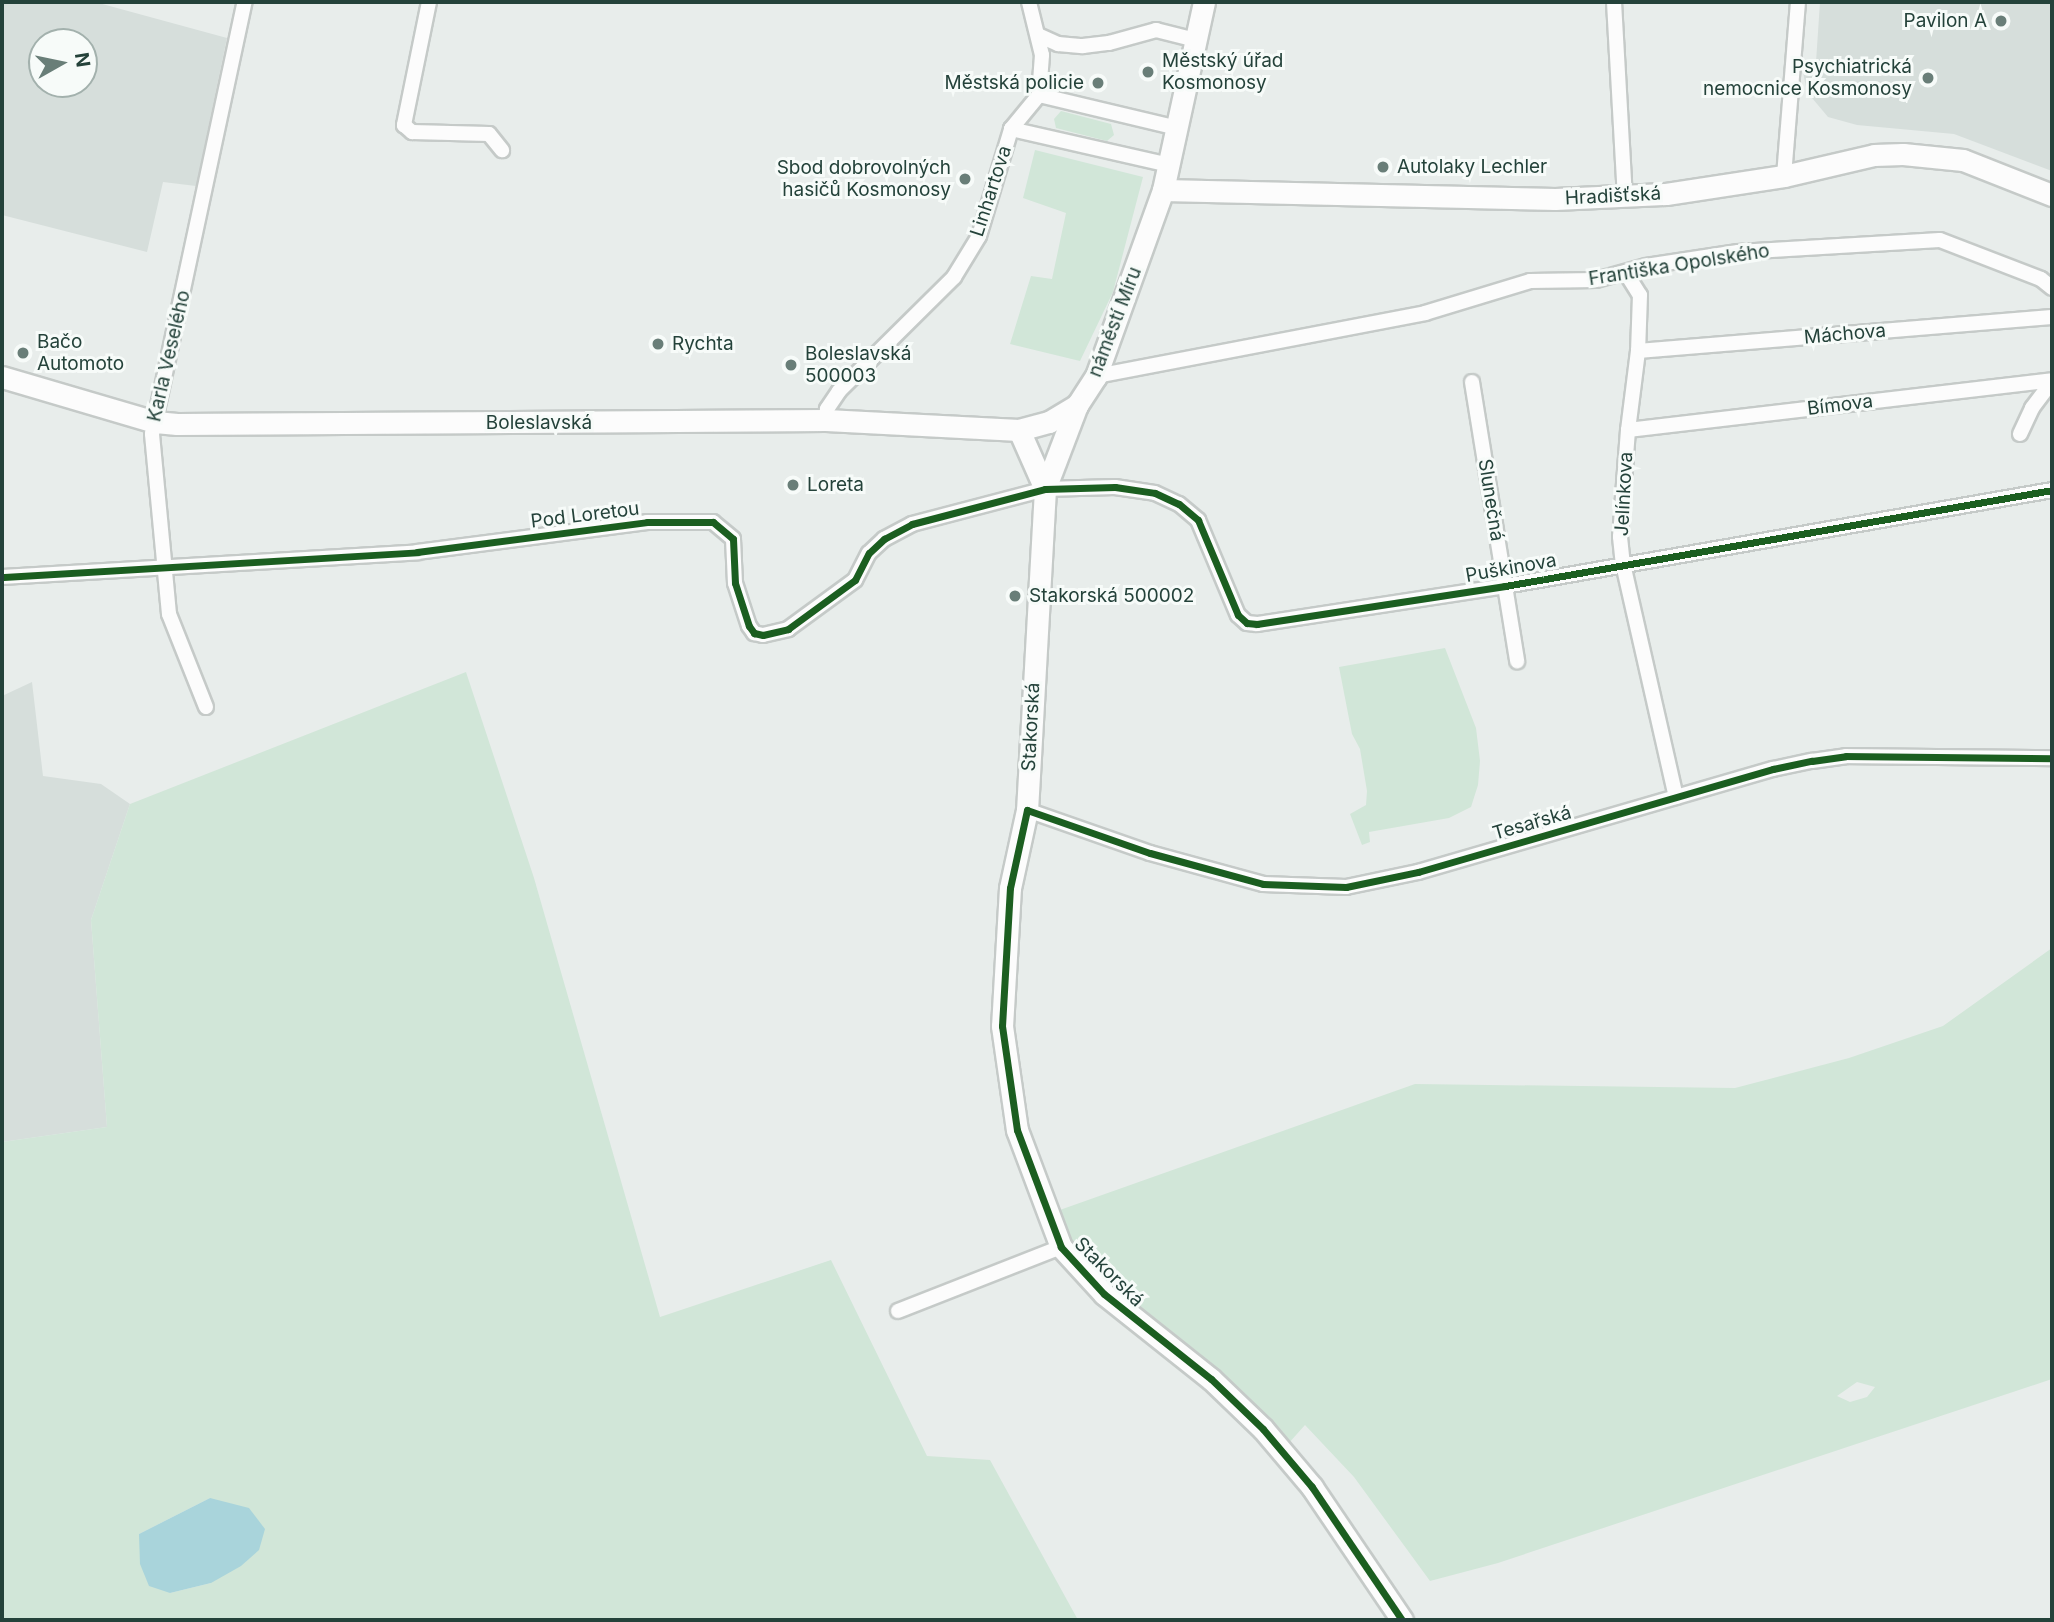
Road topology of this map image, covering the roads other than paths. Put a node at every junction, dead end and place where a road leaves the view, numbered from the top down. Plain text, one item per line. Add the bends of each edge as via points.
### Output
1 (245, 2) edge
2 (429, 2) edge
3 (1029, 2) edge
4 (1204, 2) edge
5 (1614, 2) edge
6 (1798, 2) edge
7 (1040, 36) junction
8 (1196, 40) junction
9 (1039, 96) junction
10 (1178, 128) junction
11 (1011, 129) junction
12 (502, 150) dead end
13 (1170, 165) junction
14 (1784, 176) junction
15 (1163, 190) junction
16 (2052, 195) edge
17 (1625, 196) junction
18 (1626, 273) junction
19 (2052, 288) edge
20 (2052, 317) edge
21 (1638, 351) junction
22 (1096, 376) junction
23 (2, 377) edge
24 (2052, 380) edge
25 (1472, 382) dead end
26 (1077, 405) junction
27 (826, 420) junction
28 (155, 422) junction
29 (1019, 430) junction
30 (1628, 430) junction
31 (2020, 434) dead end
32 (1045, 489) junction
33 (2052, 490) edge
34 (1623, 564) junction
35 (165, 565) junction
36 (2, 577) edge
37 (1505, 586) junction
38 (1517, 661) dead end
39 (206, 707) dead end
40 (2052, 758) edge
41 (1676, 797) junction
42 (1027, 810) junction
43 (1061, 1247) junction
44 (898, 1311) dead end
45 (1402, 1620) edge

1 - 28 street, Karla Veselého
2 - 12 street via 404,125 412,132 489,134
3 - 7 street
4 - 8 street, náměstí Míru
5 - 17 street
6 - 14 street
7 - 8 street via 1058,44 1083,46 1156,30
7 - 9 street
8 - 10 street, náměstí Míru
9 - 10 street
9 - 11 street, Linhartova
10 - 13 street, náměstí Míru
11 - 13 street
11 - 27 street, Linhartova via 979,236 954,277 839,391 827,409
13 - 15 street, náměstí Míru
14 - 16 street, Hradišťská via 1874,155 1929,155 1963,160
14 - 17 street, Hradišťská
15 - 17 street, Hradišťská via 1555,199
15 - 22 street, náměstí Míru
18 - 19 street, Františka Opolského via 1738,252 1940,240 2042,279
18 - 21 street, Jelínkova via 1640,295
18 - 22 street, Františka Opolského via 1596,280 1530,281 1425,313
20 - 21 street, Máchova
21 - 30 street, Jelínkova
22 - 26 street, náměstí Míru
23 - 28 street, Boleslavská
24 - 30 street, Bímova
24 - 31 street
25 - 37 street, Slunečná
26 - 29 street, Boleslavská via 1049,422
26 - 32 street, náměstí Míru
27 - 28 street, Boleslavská
27 - 29 street, Boleslavská
28 - 35 street, Karla Veselého via 152,434
29 - 32 street
30 - 34 street, Jelínkova via 1620,537
32 - 35 street, Pod Loretou via 912,524 869,553 855,580 788,629 763,635 749,626 735,583 733,539 713,522 647,522 417,552
32 - 37 street, Puškinova via 1115,487 1155,493 1179,504 1198,520 1238,615 1247,623
32 - 42 street, Stakorská
33 - 34 street, Puškinova
34 - 37 street, Puškinova
34 - 41 street, Jelínkova
35 - 36 street, Pod Loretou
35 - 39 street, Karla Veselého via 169,614
37 - 38 street, Slunečná
40 - 41 street, Tesařská via 1846,756 1773,769
41 - 42 street, Tesařská via 1418,872 1346,887 1263,884 1150,853
42 - 43 street, Stakorská via 1010,888 1002,1026 1017,1130
43 - 44 street, Stakorská
43 - 45 street, Stakorská via 1104,1294 1211,1379 1263,1429 1312,1487

